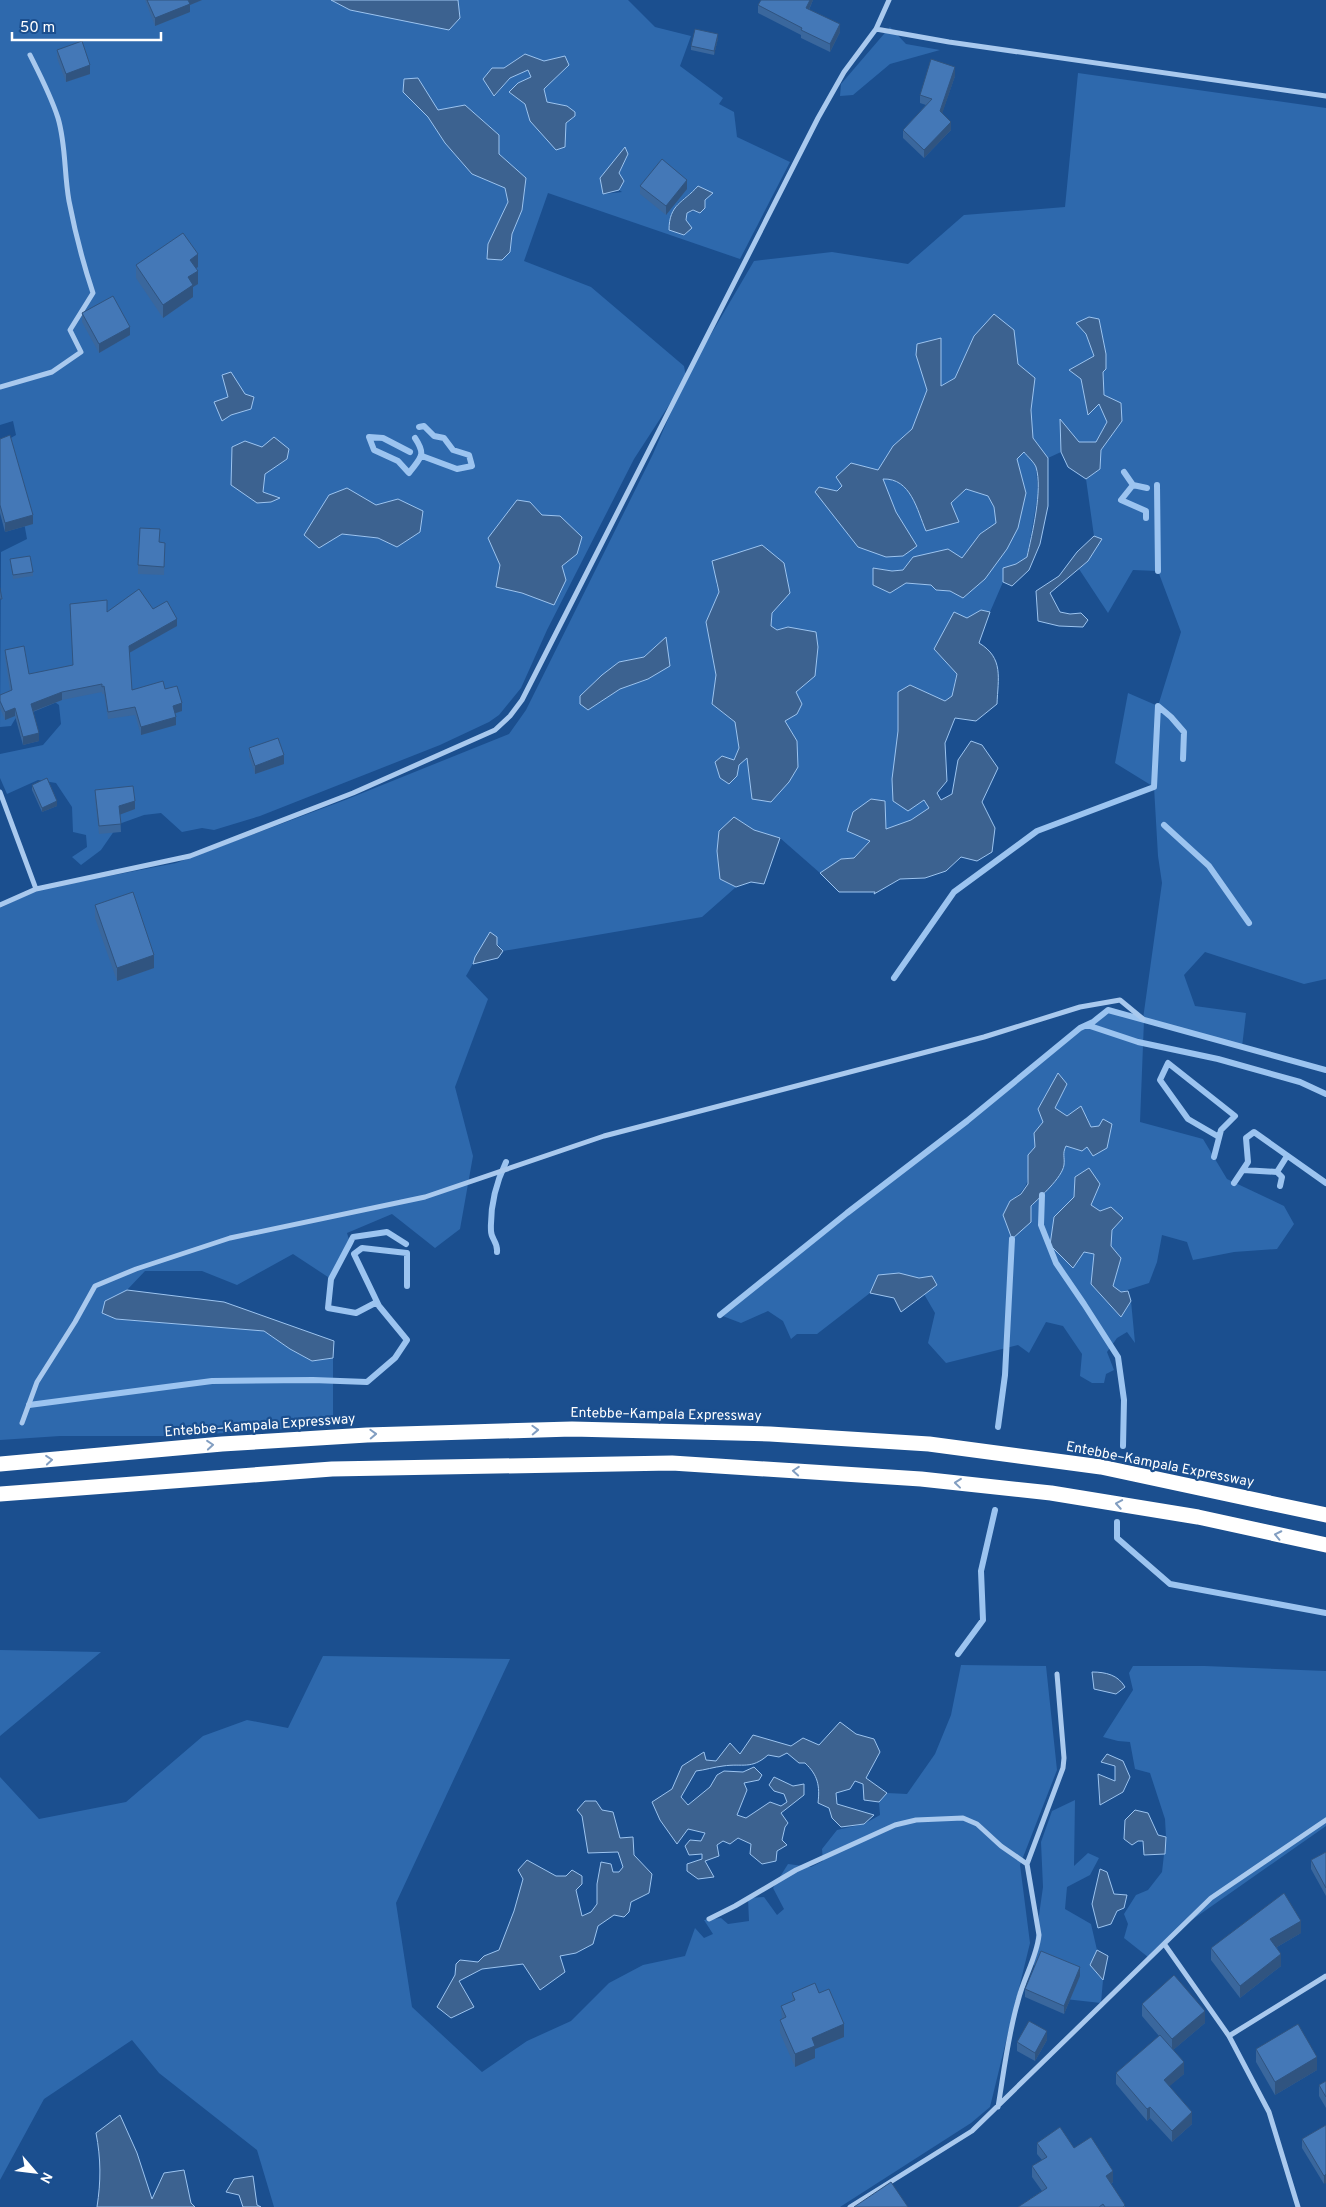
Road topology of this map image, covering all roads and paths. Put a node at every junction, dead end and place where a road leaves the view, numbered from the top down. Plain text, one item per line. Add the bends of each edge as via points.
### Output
1 (889, 0) edge
2 (876, 29) junction
3 (30, 55) dead end
4 (1326, 96) edge
5 (0, 387) edge
6 (0, 792) edge
7 (36, 889) junction
8 (0, 905) edge
9 (1144, 1019) dead end
10 (22, 1423) dead end
11 (0, 1464) edge
12 (0, 1494) edge
13 (1326, 1515) edge
14 (1326, 1546) edge
15 (1057, 1674) dead end
16 (1326, 1820) edge
17 (1027, 1864) junction
18 (708, 1919) dead end
19 (1165, 1945) junction
20 (1326, 1976) edge
21 (1229, 2036) junction
22 (997, 2107) junction
23 (850, 2207) edge
24 (1298, 2207) edge

1 - 2 street
2 - 4 street
2 - 7 street via 844,72 818,118 522,700 510,716 495,730 353,794 190,856
3 - 5 street via 58,118 79,251 93,293 70,330 81,352 52,372
6 - 7 street
7 - 8 street
9 - 10 street via 1120,1000 1080,1007 984,1037 604,1136 425,1197 230,1238 136,1268 95,1286 37,1382
11 -> 13 highway, Entebbe–Kampala Expressway via 367,1435 572,1429 770,1434 929,1444 1101,1467
14 -> 12 highway via 1198,1518 1051,1492 921,1479 672,1463 332,1469
15 - 17 street via 1063,1768
16 - 19 street via 1212,1898
17 - 18 street via 977,1824 963,1818 916,1820 895,1825 805,1866
17 - 22 street via 1038,1944 1013,2018
19 - 21 street
19 - 22 street
20 - 21 street
21 - 24 street via 1268,2112
22 - 23 street via 972,2131

